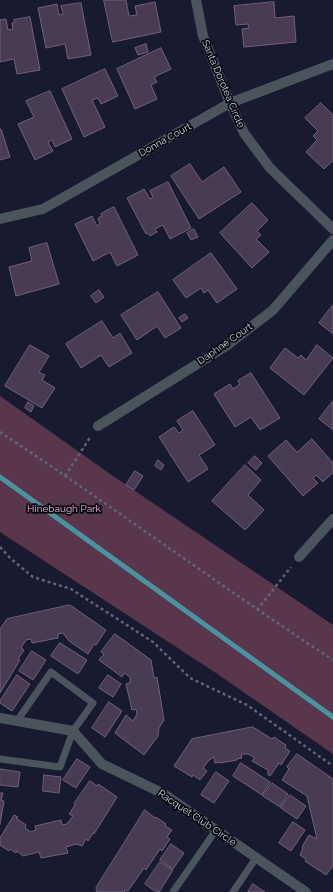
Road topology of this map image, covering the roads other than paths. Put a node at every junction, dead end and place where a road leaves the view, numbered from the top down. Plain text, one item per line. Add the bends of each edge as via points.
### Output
1 (196, 0) edge
2 (333, 64) edge
3 (230, 103) junction
4 (0, 219) edge
5 (333, 229) edge
6 (333, 240) edge
7 (98, 426) road end
8 (333, 519) edge
9 (299, 557) road end
10 (0, 718) edge
11 (17, 721) junction
12 (73, 731) junction
13 (0, 759) edge
14 (216, 830) junction
15 (256, 858) junction
16 (174, 892) edge
17 (233, 892) edge
18 (306, 892) edge

1 - 3 street, Santa Dorotea Circle via 203,36
2 - 3 street, Donna Court
3 - 4 street, Donna Court via 43,208
3 - 5 street, Santa Dorotea Circle via 244,133 270,168
6 - 7 street, Daphne Court via 273,310 226,346
8 - 9 street
10 - 11 street
11 - 12 street
11 - 12 lane via 51,672 93,703
12 - 13 lane via 60,767
12 - 14 street, Racquet Club Circle via 102,764 164,794
14 - 15 street, Racquet Club Circle
14 - 16 lane
15 - 17 lane
15 - 18 street, Racquet Club Circle

